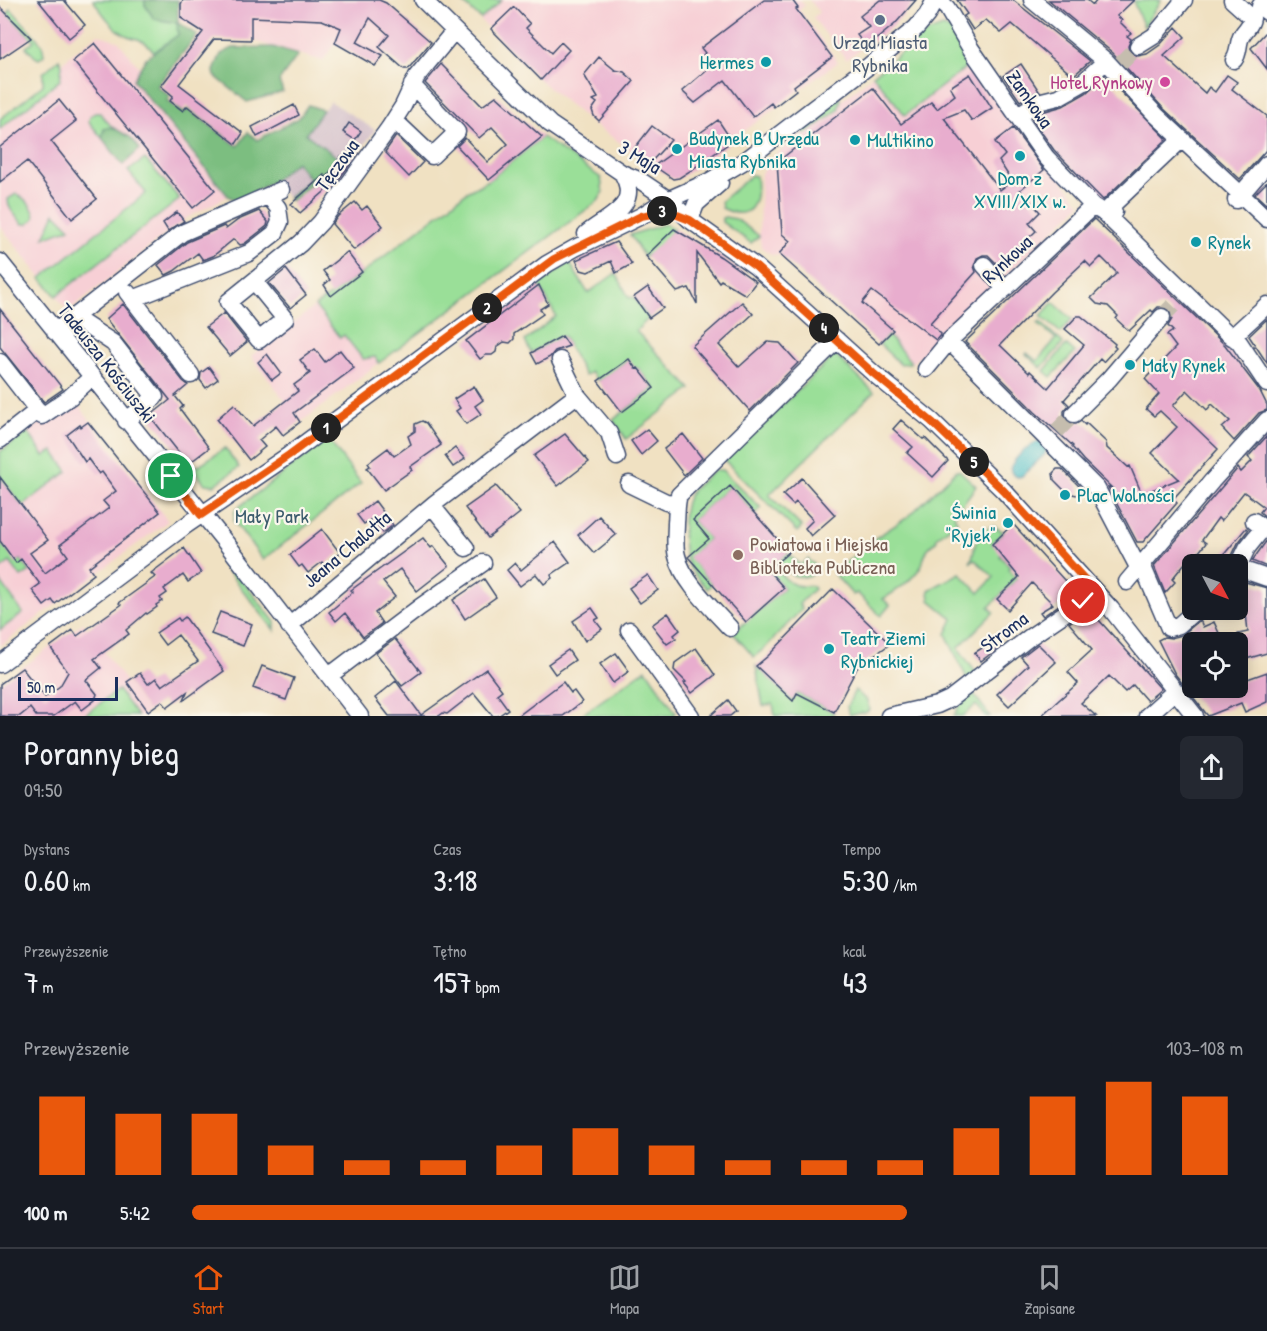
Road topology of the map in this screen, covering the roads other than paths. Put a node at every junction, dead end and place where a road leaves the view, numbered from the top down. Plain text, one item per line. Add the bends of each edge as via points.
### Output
1 (423, 0) edge
2 (936, 0) edge
3 (1032, 0) edge
4 (1184, 0) edge
5 (1232, 0) edge
6 (1265, 0) edge
7 (1267, 12) edge
8 (454, 31) junction
9 (1138, 46) tunnel mouth
10 (1234, 60) dead end
11 (1113, 65) junction
12 (412, 85) junction
13 (1017, 116) junction
14 (394, 120) junction
15 (1182, 142) junction
16 (1267, 164) edge
17 (735, 167) junction
18 (622, 173) junction
19 (1239, 197) junction
20 (669, 200) junction
21 (1103, 211) junction
22 (641, 216) junction
23 (1267, 219) edge
24 (690, 220) junction
25 (562, 255) junction
26 (0, 262) edge
27 (984, 265) dead end
28 (14, 279) junction
29 (254, 281) junction
30 (118, 282) junction
31 (1005, 289) junction
32 (0, 290) edge
33 (133, 299) junction
34 (1267, 304) edge
35 (75, 316) junction
36 (1162, 317) tunnel mouth
37 (55, 332) junction
38 (1234, 336) junction
39 (949, 341) junction
40 (839, 342) junction
41 (560, 360) dead end
42 (0, 362) edge
43 (926, 369) dead end
44 (191, 375) dead end
45 (92, 377) junction
46 (1267, 384) edge
47 (578, 395) junction
48 (38, 410) junction
49 (1074, 414) tunnel mouth
50 (1267, 420) edge
51 (126, 421) junction
52 (0, 440) edge
53 (617, 457) dead end
54 (629, 484) dead end
55 (676, 503) junction
56 (432, 506) junction
57 (201, 515) junction
58 (1254, 521) dead end
59 (466, 548) dead end
60 (1244, 554) edge
61 (483, 563) dead end
62 (1141, 567) junction
63 (1248, 571) edge
64 (1267, 578) edge
65 (1127, 582) dead end
66 (1096, 592) junction
67 (1185, 620) edge
68 (289, 626) junction
69 (730, 628) dead end
70 (629, 630) dead end
71 (0, 664) edge
72 (329, 676) junction
73 (1175, 691) junction
74 (939, 710) edge
75 (360, 716) edge
76 (691, 716) edge
77 (890, 716) edge
78 (1147, 716) edge
79 (1195, 716) edge

1 - 8 street, 3 Maja
2 - 13 street, Zamkowa via 947,8
2 - 17 street via 909,33
3 - 11 street
4 - 9 street via 1154,36
5 - 10 street via 1252,18 1241,36
6 - 7 street via 1260,6
8 - 12 street, Tęczowa
8 - 18 street, 3 Maja via 550,124
11 - 13 street
11 - 15 street
12 - 14 street, Tęczowa
12 - 14 street via 458,132 432,156
13 - 21 street, Zamkowa via 1046,157
14 - 29 street, Tęczowa via 312,232
15 - 19 street
15 - 21 street
16 - 19 street
17 - 20 street
17 - 24 street via 696,204
18 - 20 street, 3 Maja
18 - 25 street via 629,188 626,202
19 - 23 street
20 - 22 street
20 - 24 street, 3 Maja
21 - 31 street, Rynkowa
21 - 38 street
22 - 24 street via 667,211
22 - 25 street
24 - 40 street, 3 Maja via 765,275
25 - 57 street
26 - 28 street, Tadeusza Kościuszki
27 - 31 street
28 - 32 street
28 - 37 street, Tadeusza Kościuszki
29 - 29 street, Tęczowa via 228,302 259,340 285,319
30 - 33 street
30 - 33 street via 182,233 275,193 280,222 275,233 249,253
30 - 35 street
31 - 39 street, Rynkowa
33 - 44 street
34 - 38 street
35 - 37 street
35 - 51 street via 114,343 155,397
36 - 49 street
37 - 45 street, Tadeusza Kościuszki
38 - 46 street
39 - 43 street, Rynkowa
39 - 62 street via 1054,436 1097,489
40 - 55 street via 685,487
40 - 66 street via 981,468
41 - 47 street
42 - 48 street
45 - 48 street via 42,416
45 - 51 street, Tadeusza Kościuszki
47 - 53 street via 609,434
47 - 56 street, Jeana Chalotta
48 - 52 street
50 - 62 street
51 - 57 street, Tadeusza Kościuszki
54 - 55 street
55 - 69 street via 677,555 682,570
56 - 59 street
56 - 68 street, Jeana Chalotta
57 - 68 street, Tadeusza Kościuszki
57 - 71 street
58 - 60 street via 1263,528
61 - 72 street
62 - 65 street
62 - 67 street via 1169,628
63 - 64 street
66 - 73 street
66 - 74 street, Stroma via 1030,637
68 - 72 street, Tadeusza Kościuszki
70 - 76 street
72 - 75 street, Tadeusza Kościuszki
73 - 78 street
73 - 79 street
74 - 77 street, Stroma

